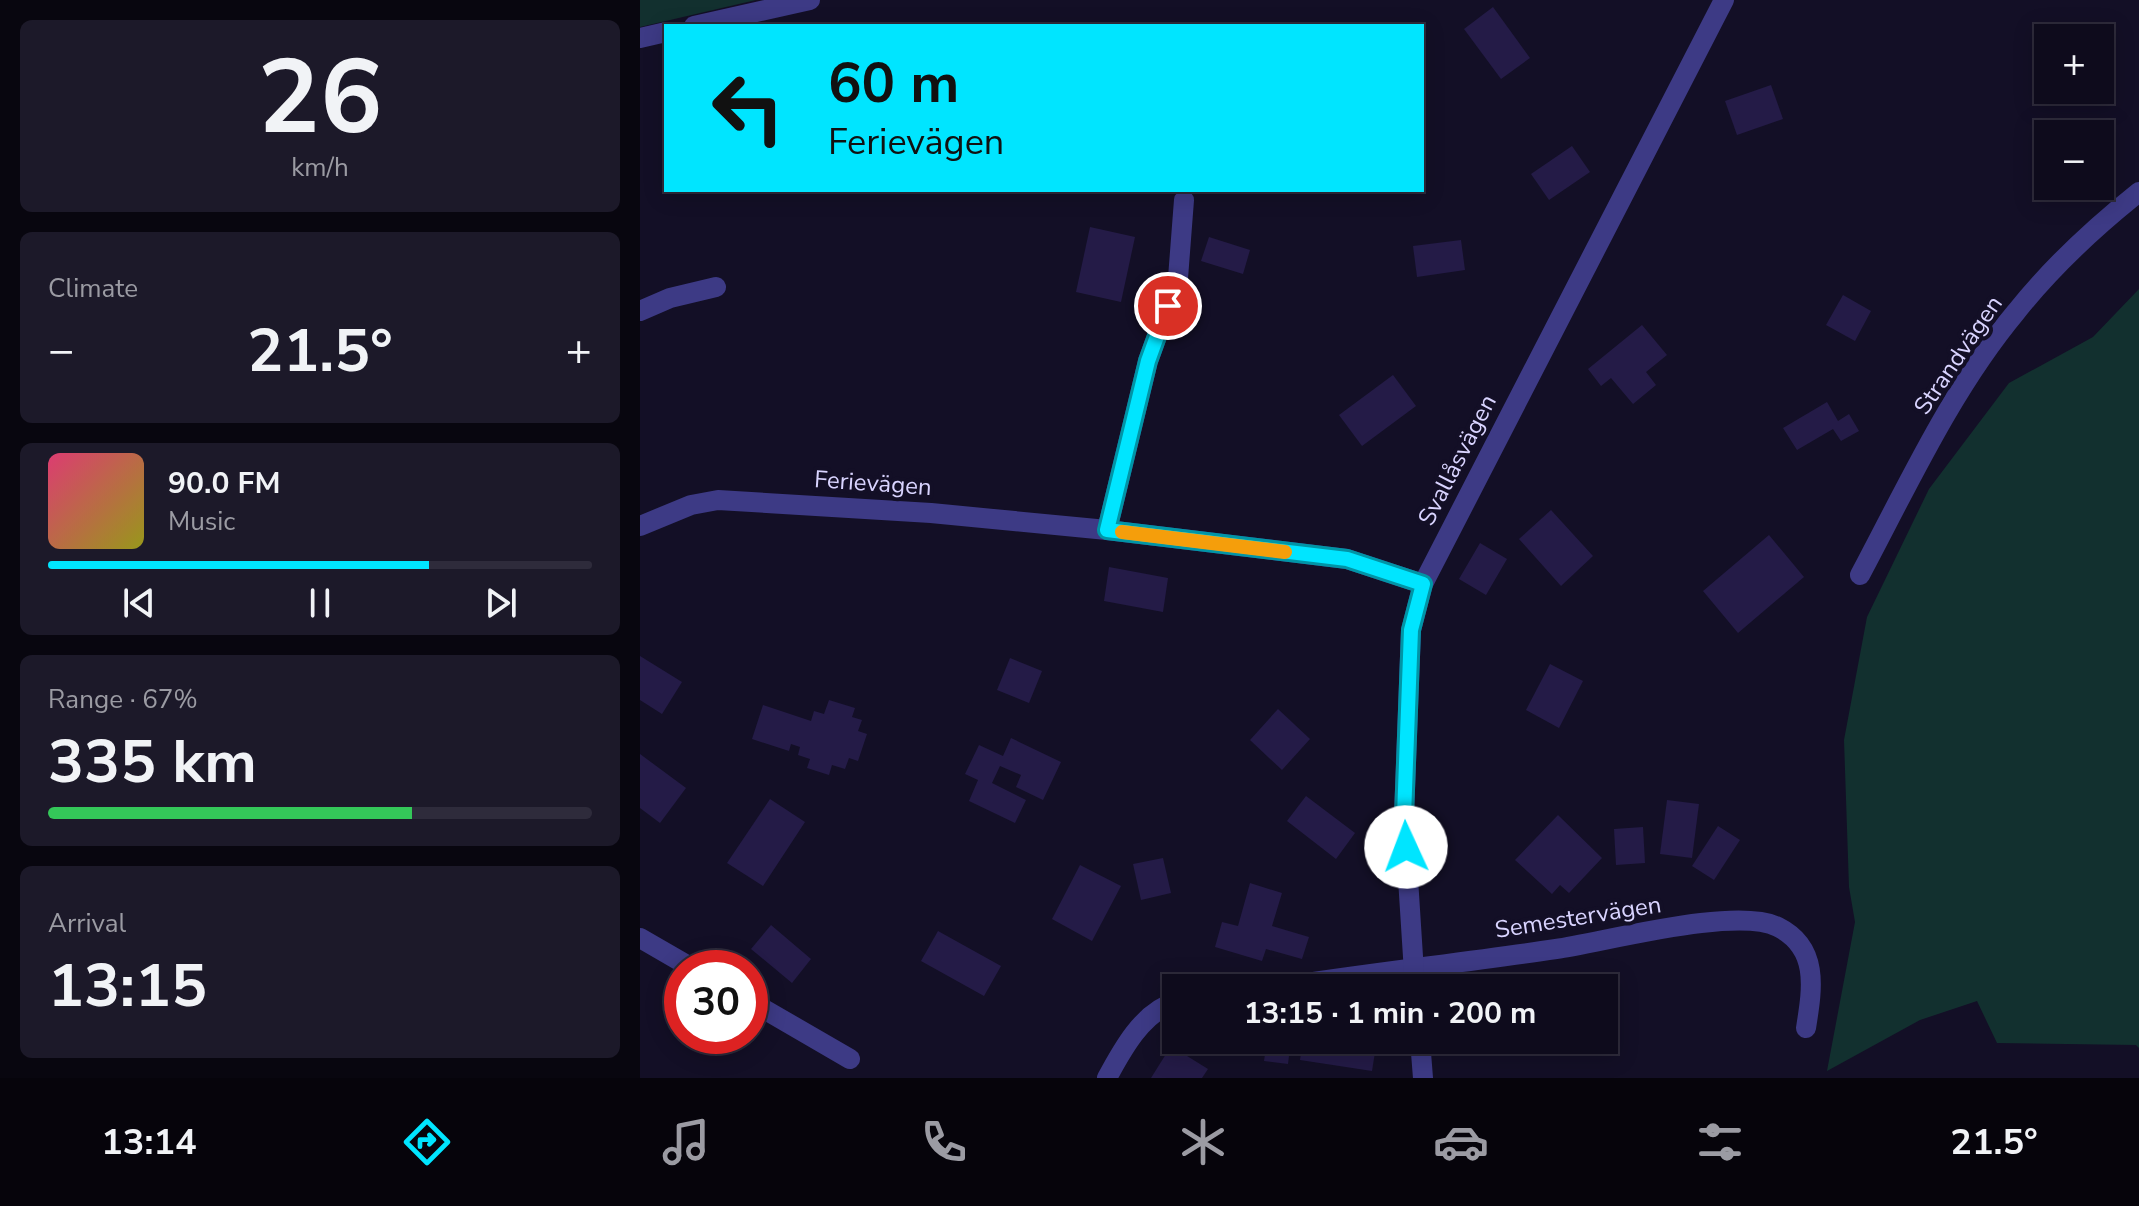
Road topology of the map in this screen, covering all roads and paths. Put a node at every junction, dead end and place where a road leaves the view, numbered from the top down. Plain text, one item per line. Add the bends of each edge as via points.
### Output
1 (810, 0) edge
2 (1724, 0) edge
3 (703, 24) edge
4 (664, 32) edge
5 (640, 38) edge
6 (2139, 192) edge
7 (1184, 200) dead end
8 (716, 287) dead end
9 (640, 311) edge
10 (640, 526) edge
11 (1107, 530) junction
12 (1860, 575) dead end
13 (1423, 584) junction
14 (640, 938) edge
15 (664, 952) edge
16 (1366, 974) edge
17 (1402, 974) edge
18 (1414, 974) edge
19 (1438, 974) edge
20 (1162, 1009) edge
21 (768, 1011) edge
22 (1806, 1028) dead end
23 (1421, 1054) edge
24 (850, 1059) dead end
25 (1107, 1078) edge
26 (1423, 1078) edge

1 - 3 street
2 - 13 street, Svallåsvägen
4 - 5 street
6 - 12 street, Strandvägen via 2056,268 2007,323 1925,453
7 - 11 street via 1178,278 1148,361
8 - 9 street
10 - 11 street, Ferievägen via 718,500
11 - 13 street, Ferievägen via 1347,559
13 - 18 street, Svallåsvägen via 1411,630 1404,816
14 - 15 street
16 - 17 street, Semestervägen
19 - 22 street, Semestervägen via 1626,934 1760,921 1792,937 1810,963 1813,982
20 - 25 street via 1125,1045
21 - 24 street
23 - 26 street

